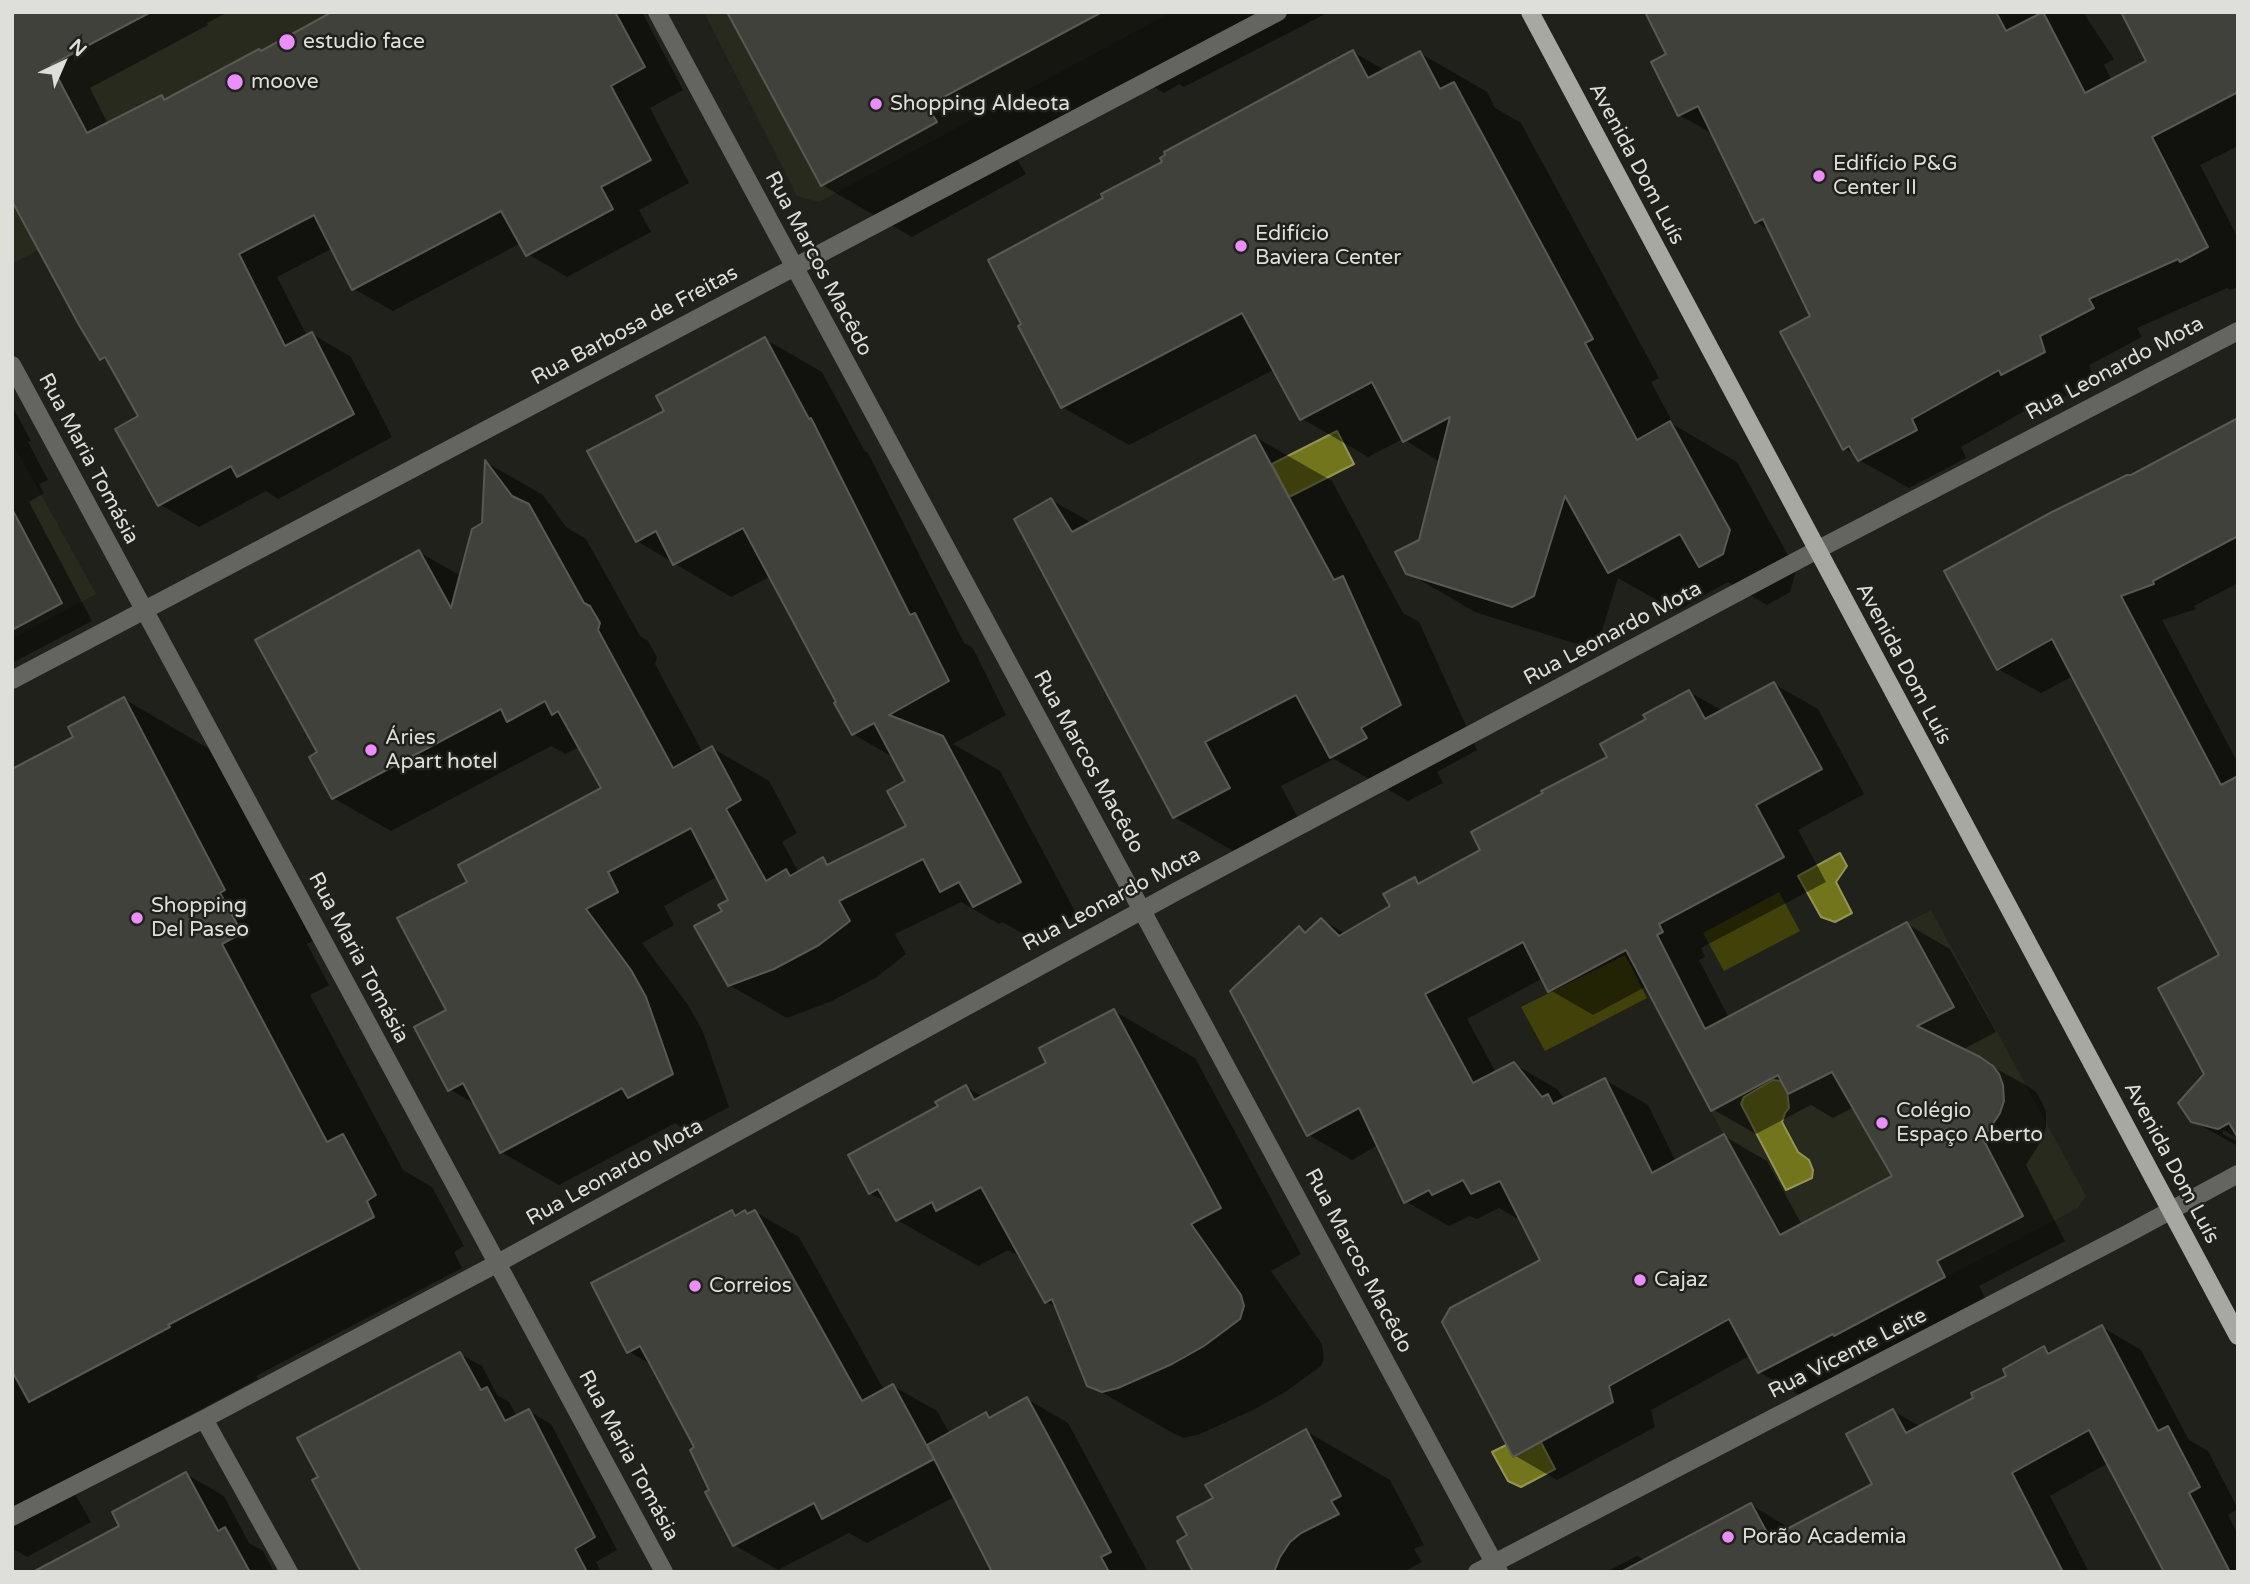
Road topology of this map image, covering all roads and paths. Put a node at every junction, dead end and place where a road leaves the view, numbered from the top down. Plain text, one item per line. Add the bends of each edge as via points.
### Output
1 (657, 12) edge
2 (1278, 12) edge
3 (1530, 12) edge
4 (794, 268) junction
5 (2238, 331) edge
6 (12, 365) edge
7 (1817, 550) junction
8 (144, 611) junction
9 (12, 680) edge
10 (1142, 910) junction
11 (2238, 1174) edge
12 (2171, 1211) junction
13 (498, 1263) junction
14 (2238, 1336) edge
15 (204, 1419) junction
16 (12, 1517) edge
17 (1497, 1567) edge
18 (289, 1572) edge
19 (664, 1572) edge
20 (1478, 1572) edge

1 - 4 street, Rua Marcos Macêdo
2 - 4 street, Rua Barbosa de Freitas
3 - 7 main road, Avenida Dom Luís
4 - 8 street, Rua Barbosa de Freitas
4 - 10 street, Rua Marcos Macêdo
5 - 7 street, Rua Leonardo Mota
6 - 8 street, Rua Maria Tomásia
7 - 10 street, Rua Leonardo Mota
7 - 12 main road, Avenida Dom Luís
8 - 9 street, Rua Barbosa de Freitas
8 - 13 street, Rua Maria Tomásia
10 - 13 street, Rua Leonardo Mota
10 - 17 street, Rua Marcos Macêdo
11 - 12 street, Rua Vicente Leite
12 - 14 main road, Avenida Dom Luís
12 - 17 street, Rua Vicente Leite
13 - 15 street, Rua Leonardo Mota
13 - 19 street, Rua Maria Tomásia
15 - 16 street, Rua Leonardo Mota
15 - 18 street
17 - 20 street, Rua Vicente Leite

